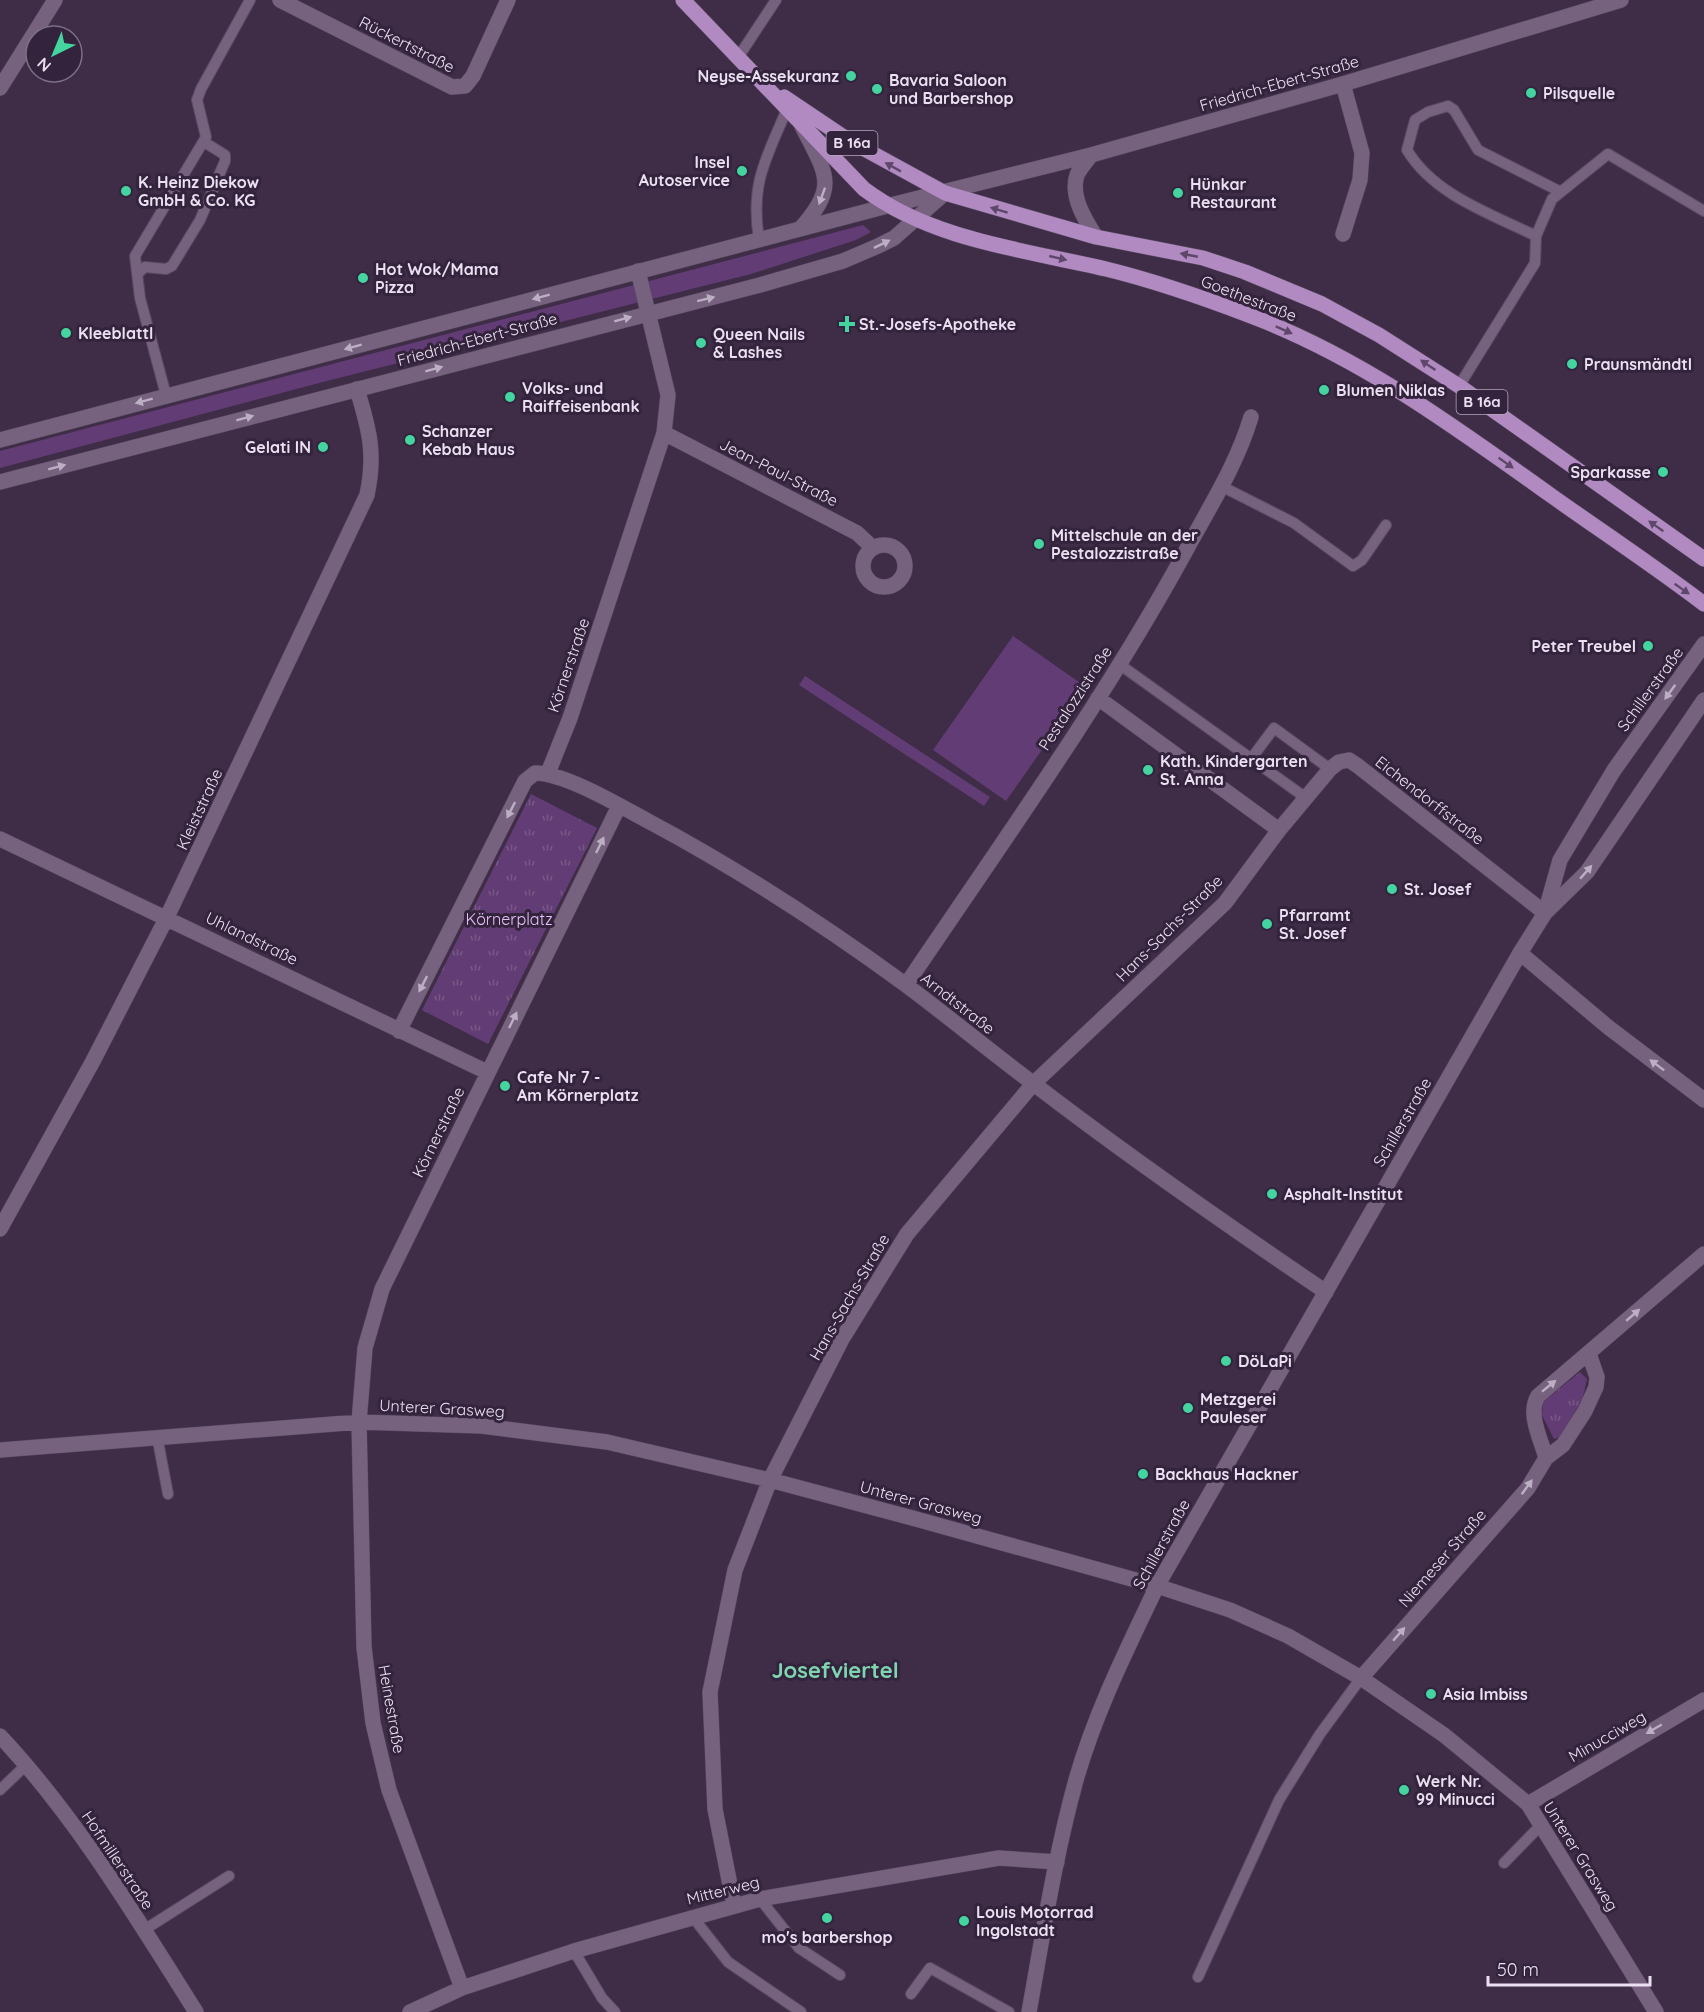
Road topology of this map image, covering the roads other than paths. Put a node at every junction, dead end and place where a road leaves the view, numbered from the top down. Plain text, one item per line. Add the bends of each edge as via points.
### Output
1 (55, 0) edge
2 (250, 0) edge
3 (280, 0) edge
4 (508, 0) edge
5 (683, 0) edge
6 (776, 0) edge
7 (1621, 0) edge
8 (739, 56) junction
9 (765, 83) junction
10 (1343, 84) junction
11 (0, 88) edge
12 (788, 109) junction
13 (800, 123) junction
14 (204, 142) junction
15 (1091, 155) junction
16 (1561, 192) junction
17 (945, 194) junction
18 (887, 206) junction
19 (1704, 210) edge
20 (916, 220) junction
21 (800, 229) junction
22 (1343, 234) dead end
23 (1536, 236) junction
24 (1096, 237) junction
25 (759, 240) junction
26 (639, 272) junction
27 (137, 274) junction
28 (650, 312) junction
29 (1459, 386) junction
30 (357, 389) junction
31 (166, 395) junction
32 (1251, 417) dead end
33 (664, 433) junction
34 (0, 440) edge
35 (0, 482) edge
36 (1221, 486) junction
37 (1386, 525) dead end
38 (873, 548) dead end
39 (1704, 559) edge
40 (1704, 604) edge
41 (1704, 644) edge
42 (1119, 664) junction
43 (1098, 698) junction
44 (1704, 700) edge
45 (1251, 759) junction
46 (1330, 769) junction
47 (548, 773) junction
48 (1305, 798) junction
49 (620, 806) junction
50 (1279, 830) junction
51 (0, 839) edge
52 (1545, 913) junction
53 (167, 917) junction
54 (1520, 953) junction
55 (906, 985) junction
56 (399, 1031) junction
57 (488, 1072) junction
58 (1033, 1084) junction
59 (1704, 1100) edge
60 (7, 1200) edge
61 (0, 1229) edge
62 (1704, 1254) edge
63 (1326, 1292) junction
64 (1589, 1354) junction
65 (359, 1422) junction
66 (157, 1436) junction
67 (0, 1450) edge
68 (1546, 1458) junction
69 (771, 1480) junction
70 (168, 1494) dead end
71 (1157, 1586) junction
72 (1361, 1678) junction
73 (1704, 1700) edge
74 (0, 1736) edge
75 (27, 1764) junction
76 (0, 1790) edge
77 (1528, 1804) junction
78 (1541, 1825) junction
79 (1057, 1862) junction
80 (1504, 1863) dead end
81 (229, 1876) dead end
82 (760, 1899) junction
83 (734, 1905) junction
84 (692, 1916) junction
85 (144, 1930) junction
86 (574, 1952) junction
87 (840, 1975) dead end
88 (1198, 1977) dead end
89 (462, 1988) junction
90 (911, 1994) dead end
91 (196, 2012) edge
92 (410, 2012) edge
93 (615, 2012) edge
94 (801, 2012) edge
95 (1009, 2012) edge
96 (1029, 2012) edge
97 (1656, 2012) edge

1 - 11 street
2 - 14 lane via 197,99 207,130
3 - 4 street, Rückertstraße via 452,87 465,86 473,76
5 - 8 main road, Goethestraße / B 16a
6 - 8 lane
7 - 10 street, Friedrich-Ebert-Straße
8 - 9 main road, Goethestraße / B 16a
9 - 12 main road, Goethestraße / B 16a
17 -> 9 main road, Goethestraße / B 16a via 848,140
10 - 15 street, Friedrich-Ebert-Straße
10 - 22 street via 1362,153 1360,180
12 - 13 main road, Goethestraße / B 16a
12 - 25 lane via 756,190
13 - 18 main road, Goethestraße / B 16a via 864,189
13 -> 21 street via 827,179 816,212
14 - 27 lane via 135,256
14 - 27 lane via 225,155 225,161 200,220 172,266 145,267
15 - 17 street, Friedrich-Ebert-Straße
15 - 24 street via 1077,175 1076,194 1083,217
16 - 19 lane via 1608,154
16 - 23 lane via 1552,198
16 - 23 lane via 1478,150 1448,106 1415,120 1407,150 1431,180
17 - 18 street, Friedrich-Ebert-Straße
17 - 20 street, Friedrich-Ebert-Straße
24 -> 17 main road, Goethestraße / B 16a
18 - 20 main road, Goethestraße / B 16a
18 - 21 street, Friedrich-Ebert-Straße
28 -> 20 street, Friedrich-Ebert-Straße via 843,261 894,238
20 -> 40 main road, Goethestraße / B 16a via 1175,290 1303,339 1459,429
21 - 25 street, Friedrich-Ebert-Straße
23 - 29 lane via 1535,263
29 -> 24 main road, Goethestraße / B 16a via 1388,340 1322,304 1245,272 1203,258
25 - 26 street, Friedrich-Ebert-Straße
26 - 28 street, Körnerstraße
26 -> 31 street, Friedrich-Ebert-Straße
27 - 31 lane
30 -> 28 street, Friedrich-Ebert-Straße
28 - 33 street, Körnerstraße via 668,395
39 -> 29 main road, Goethestraße / B 16a
35 -> 30 street, Friedrich-Ebert-Straße
30 - 53 street, Kleiststraße via 370,435 373,465 367,495
31 -> 34 street, Friedrich-Ebert-Straße
32 - 36 street, Pestalozzistraße via 1242,448
33 - 38 street, Jean-Paul-Straße via 858,533
33 - 47 street, Körnerstraße via 574,707
36 - 37 lane via 1294,523 1353,566 1362,560
36 - 42 street, Pestalozzistraße
41 -> 52 street, Schillerstraße via 1614,770 1560,860
42 - 43 street, Pestalozzistraße
42 - 45 lane
43 - 50 street
43 - 55 street, Pestalozzistraße
52 -> 44 street, Schillerstraße via 1587,872
45 - 46 lane via 1274,728
45 - 48 lane
46 - 48 street
46 - 52 street, Eichendorffstraße via 1349,760 1358,766
47 - 49 street, Arndtstraße
47 -> 56 street via 535,773 525,781
48 - 50 street
49 - 55 street, Arndtstraße via 688,842 813,919
57 -> 49 street, Körnerstraße
50 - 58 street, Hans-Sachs-Straße via 1225,903
51 - 53 street, Uhlandstraße
52 - 54 street, Schillerstraße
53 - 56 street, Uhlandstraße
53 - 60 street, Kleiststraße via 93,1061
59 -> 54 street
54 - 63 street, Schillerstraße
55 - 58 street, Arndtstraße
56 - 57 street, Uhlandstraße
57 - 65 street, Körnerstraße via 382,1289 365,1348
58 - 63 street, Arndtstraße via 1197,1205
58 - 69 street, Hans-Sachs-Straße via 907,1234 842,1339
60 - 61 street, Kleiststraße
64 -> 62 street
63 - 71 street, Schillerstraße
64 - 68 street, Niemeser Straße via 1597,1377 1596,1387 1563,1445
68 -> 64 street via 1534,1416 1534,1401
65 - 66 street, Unterer Grasweg
65 - 69 street, Unterer Grasweg via 482,1426 607,1442
65 - 89 street, Heinestraße via 363,1647 373,1723 389,1790
66 - 67 street, Unterer Grasweg
66 - 70 lane
72 -> 68 street, Niemeser Straße via 1528,1488
69 - 71 street, Unterer Grasweg
69 - 83 street, Hans-Sachs-Straße via 735,1570 710,1692 715,1809
71 - 72 street, Unterer Grasweg via 1230,1610 1288,1636
71 - 79 street, Schillerstraße via 1096,1723 1077,1778
72 - 77 street, Unterer Grasweg via 1444,1735
72 - 88 lane via 1279,1800
73 -> 77 street, Minucciweg
74 - 75 street, Hofmillerstraße
75 - 76 lane
75 - 85 street, Hofmillerstraße
77 - 78 street, Unterer Grasweg
78 - 80 lane
78 - 97 street, Unterer Grasweg
79 - 82 street, Mitterweg via 999,1858
79 - 96 street, Schillerstraße
81 - 85 lane
82 - 83 street, Mitterweg
82 - 87 lane via 799,1948
83 - 84 street, Mitterweg
84 - 86 street, Mitterweg
84 - 94 lane via 728,1962
85 - 91 street, Hofmillerstraße
86 - 89 street, Mitterweg
86 - 93 lane
89 - 92 street, Mitterweg
90 - 95 lane via 930,1968

